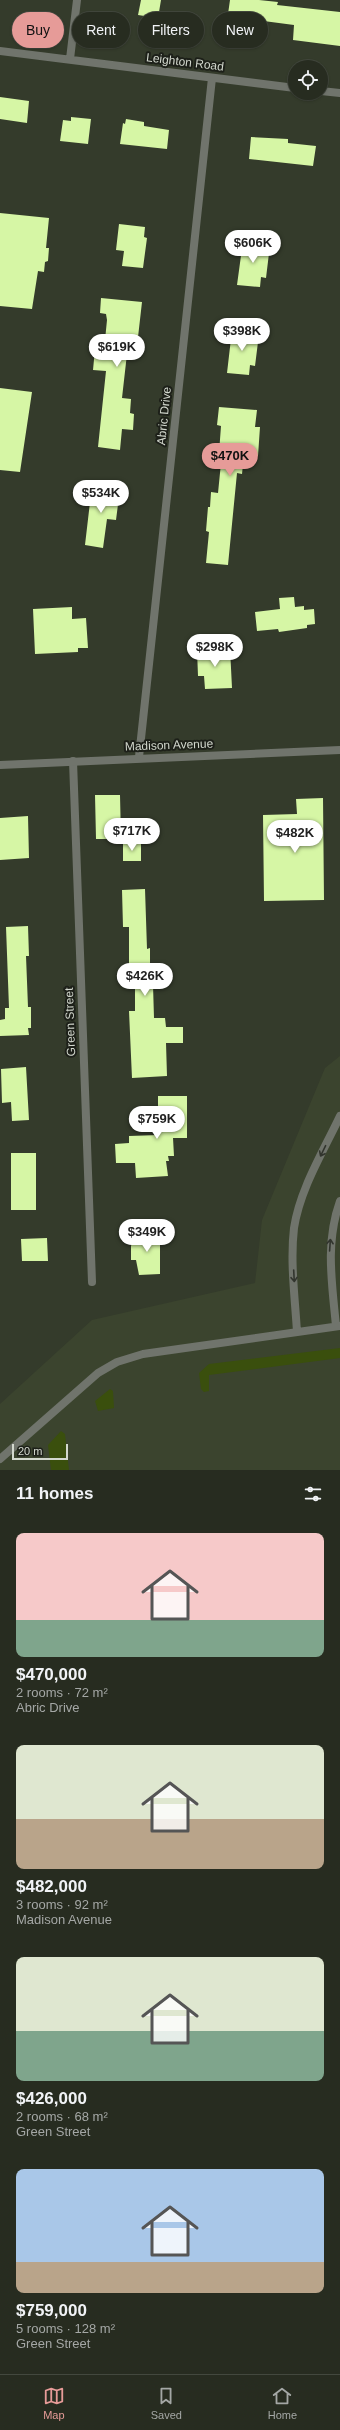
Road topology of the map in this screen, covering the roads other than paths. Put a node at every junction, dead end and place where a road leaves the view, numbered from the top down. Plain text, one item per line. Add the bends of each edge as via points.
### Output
1 (77, 0) edge
2 (0, 51) edge
3 (70, 59) junction
4 (212, 78) junction
5 (288, 87) edge
6 (328, 92) edge
7 (340, 93) edge
8 (340, 750) edge
9 (139, 757) junction
10 (73, 761) junction
11 (0, 764) edge
12 (340, 1116) edge
13 (340, 1201) edge
14 (92, 1282) dead end
15 (338, 1326) edge
16 (297, 1332) junction
17 (0, 1459) edge

1 - 3 street
2 - 3 street, Leighton Road
3 - 4 street, Leighton Road
4 - 5 street, Leighton Road
4 - 9 street, Abric Drive
6 - 7 street
8 - 9 street, Madison Avenue
9 - 10 street, Madison Avenue
10 - 11 street, Madison Avenue
10 - 14 street, Green Street
12 -> 16 street via 303,1196 294,1229 293,1268
15 -> 13 street via 329,1259 331,1235
15 - 16 street
16 - 17 street via 143,1354 117,1362 83,1384

